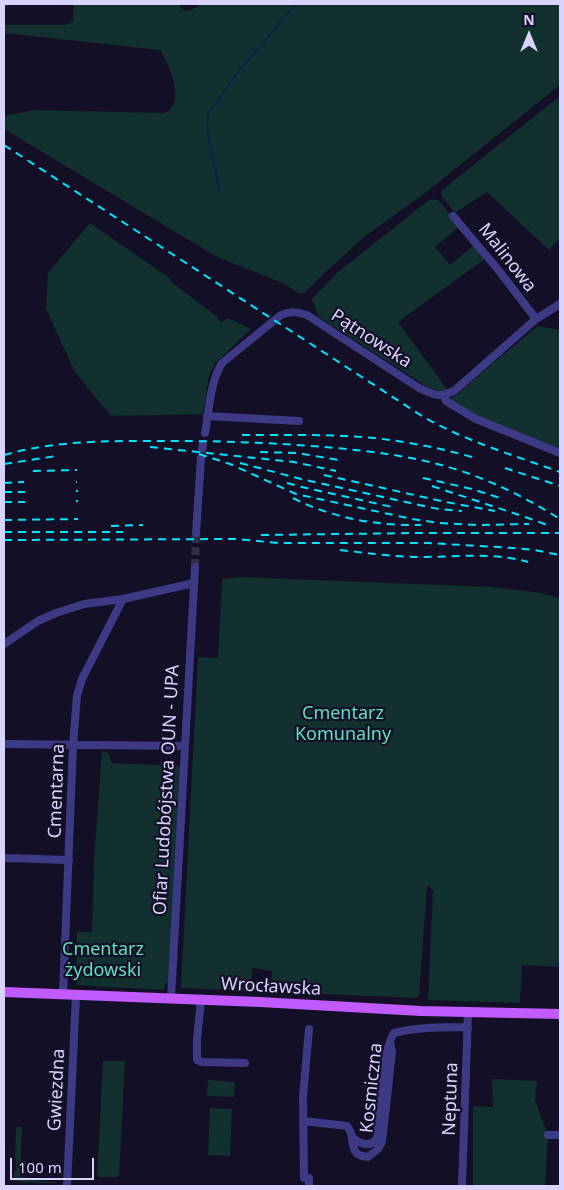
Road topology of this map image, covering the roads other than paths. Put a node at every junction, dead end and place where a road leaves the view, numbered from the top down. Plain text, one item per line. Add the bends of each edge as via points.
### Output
1 (454, 216) dead end
2 (560, 304) edge
3 (536, 319) junction
4 (444, 395) junction
5 (208, 416) junction
6 (299, 422) dead end
7 (204, 433) dead end
8 (202, 450) dead end
9 (560, 453) edge
10 (196, 532) tunnel mouth
11 (195, 567) tunnel mouth
12 (194, 583) junction
13 (123, 599) junction
14 (4, 644) edge
15 (4, 744) edge
16 (73, 745) junction
17 (184, 746) junction
18 (4, 858) edge
19 (69, 860) junction
20 (4, 992) edge
21 (64, 994) junction
22 (76, 995) junction
23 (171, 998) junction
24 (201, 1000) junction
25 (468, 1012) junction
26 (537, 1014) junction
27 (560, 1014) edge
28 (560, 1019) edge
29 (468, 1027) junction
30 (309, 1029) dead end
31 (390, 1040) junction
32 (245, 1063) dead end
33 (303, 1121) junction
34 (548, 1135) dead end
35 (560, 1136) edge
36 (352, 1138) junction
37 (67, 1186) edge
38 (309, 1186) edge
39 (462, 1186) edge

1 - 3 street, Malinowa
2 - 3 street
3 - 4 street via 454,391
4 - 5 street, Pątnowska via 419,388 307,315 289,312 222,363 214,381
4 - 9 street via 446,402 476,419
5 - 6 street
5 - 7 street, Pątnowska
8 - 10 street
11 - 12 street
12 - 13 street
12 - 17 street, Ofiar Ludobójstwa OUN - UPA
13 - 14 street via 84,604 56,613
13 - 16 street, Cmentarna via 78,689
15 - 16 street
16 - 17 street
16 - 19 street, Cmentarna
17 - 23 street, Ofiar Ludobójstwa OUN - UPA
18 - 19 street
19 - 21 street, Cmentarna
20 - 21 main road, Wrocławska
21 - 22 main road, Wrocławska
22 - 23 main road, Wrocławska
22 - 37 street, Gwiezdna
23 - 24 main road, Wrocławska
24 - 25 main road, Wrocławska
24 - 32 street via 198,1060
25 - 26 main road, Wrocławska
25 - 29 street, Neptuna
26 - 27 main road, Wrocławska
26 - 28 main road, Wrocławska
29 - 31 street, Kosmiczna via 403,1031 394,1033
29 - 39 street, Neptuna
30 - 33 street
31 - 36 street via 377,1139 374,1143 360,1144
31 - 36 street, Kosmiczna via 392,1052 382,1142 368,1157 354,1151
33 - 36 street, Kosmiczna via 347,1126
33 - 38 street via 304,1178 309,1178
34 - 35 street

